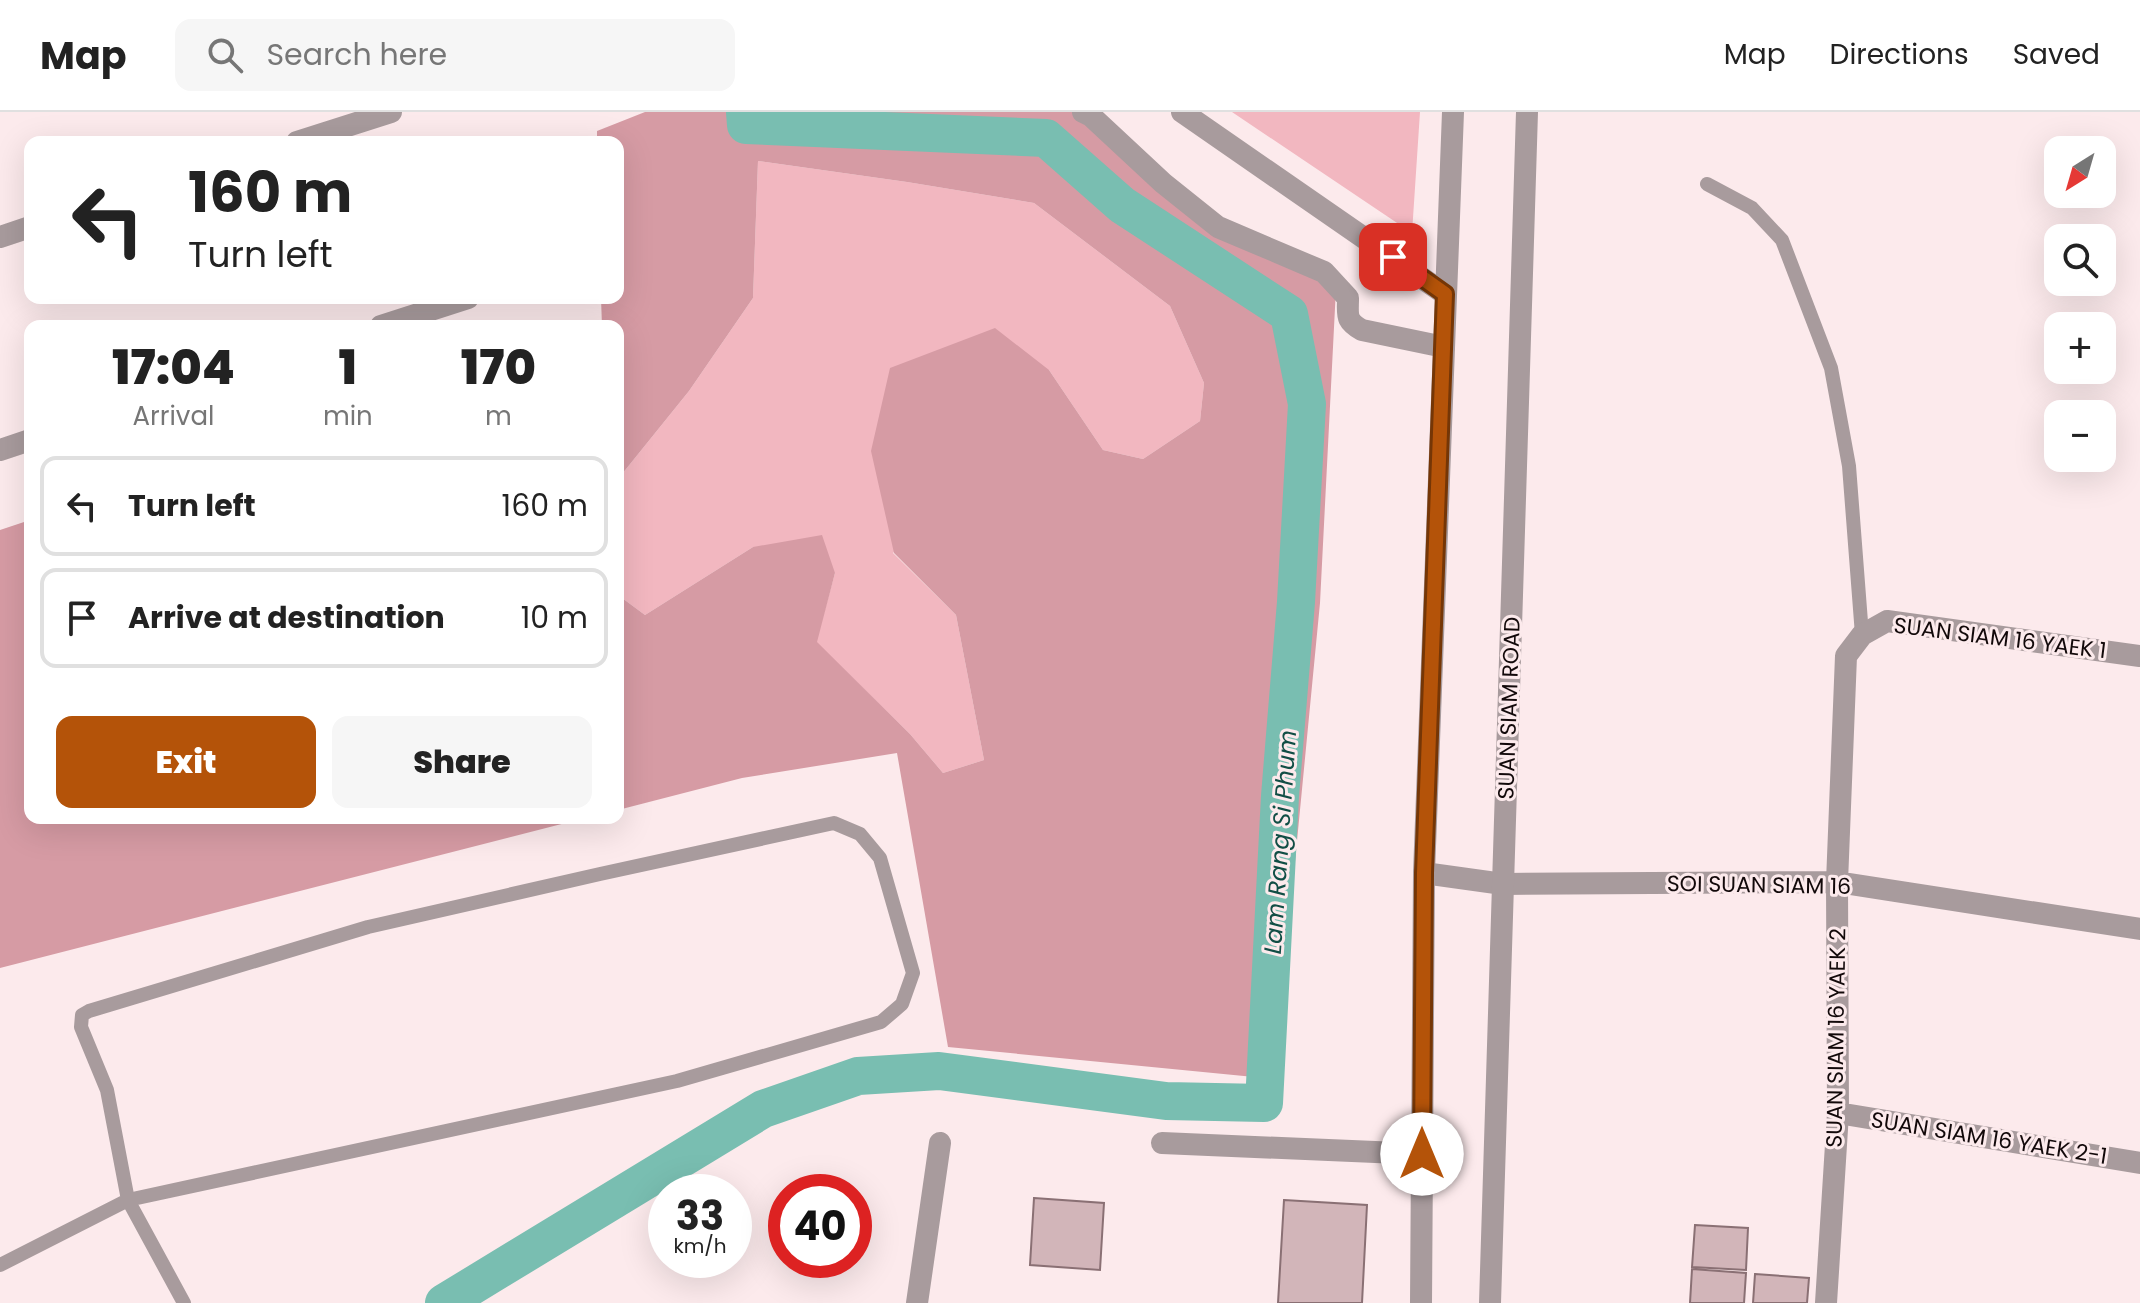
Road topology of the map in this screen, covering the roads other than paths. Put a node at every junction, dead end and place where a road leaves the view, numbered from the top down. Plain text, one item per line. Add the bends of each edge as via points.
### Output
1 (391, 112) edge
2 (1083, 112) edge
3 (1182, 112) edge
4 (1453, 112) edge
5 (1527, 112) edge
6 (316, 136) edge
7 (1707, 184) dead end
8 (24, 229) edge
9 (0, 237) edge
10 (1445, 294) junction
11 (449, 304) edge
12 (400, 320) edge
13 (1444, 347) junction
14 (24, 442) edge
15 (0, 450) edge
16 (1862, 635) junction
17 (2140, 656) edge
18 (1424, 873) junction
19 (1837, 882) junction
20 (1503, 884) junction
21 (2140, 929) edge
22 (1838, 1113) junction
23 (940, 1143) dead end
24 (1162, 1143) dead end
25 (1422, 1154) junction
26 (2140, 1163) edge
27 (128, 1200) junction
28 (0, 1265) edge
29 (184, 1303) edge
30 (917, 1303) edge
31 (1421, 1303) edge
32 (1490, 1303) edge
33 (1826, 1303) edge

1 - 6 street
2 - 13 street via 1218,227 1324,272 1348,298 1351,324
3 - 10 street
4 - 10 street
5 - 20 street, SUAN SIAM ROAD
7 - 16 lane via 1752,208 1782,240 1831,368 1849,466
8 - 9 street
10 - 13 street
11 - 12 street
13 - 18 street
14 - 15 street
16 - 17 street, SUAN SIAM 16 YAEK 1 via 1887,621
16 - 19 street, SUAN SIAM 16 YAEK 2 via 1846,656
18 - 20 street, SOI SUAN SIAM 16
18 - 25 street
19 - 20 street, SOI SUAN SIAM 16
19 - 21 street, SOI SUAN SIAM 16
19 - 22 street, SUAN SIAM 16 YAEK 2
20 - 32 street, SUAN SIAM ROAD
22 - 26 street, SUAN SIAM 16 YAEK 2-1
22 - 33 street, SUAN SIAM 16 YAEK 2
23 - 30 street
24 - 25 street
25 - 31 street
27 - 27 lane via 107,1090 81,1027 82,1015 89,1011 368,927 834,823 860,834 880,858 913,973 902,1004 881,1022 677,1081
27 - 28 lane
27 - 29 lane

